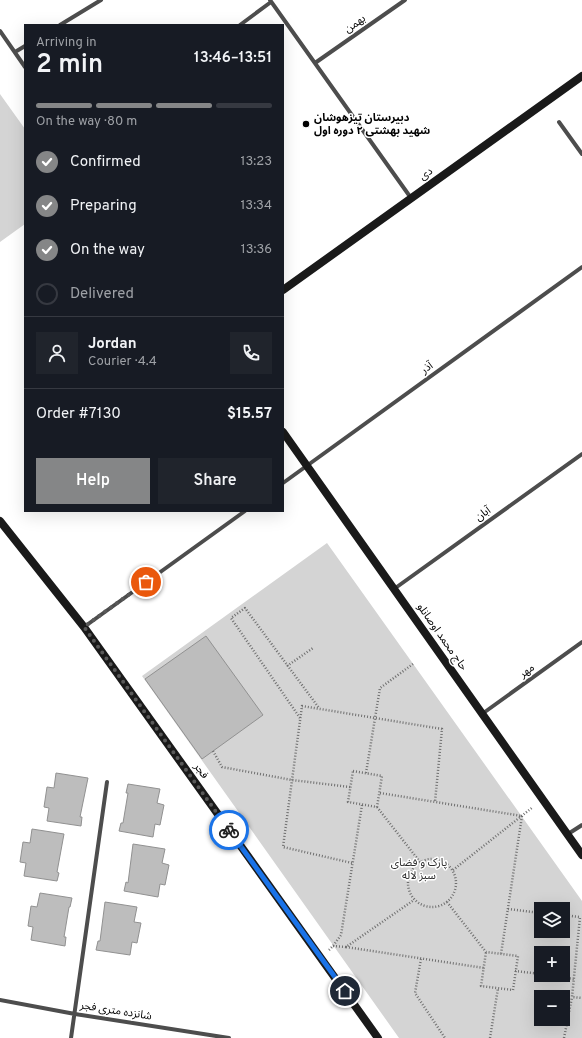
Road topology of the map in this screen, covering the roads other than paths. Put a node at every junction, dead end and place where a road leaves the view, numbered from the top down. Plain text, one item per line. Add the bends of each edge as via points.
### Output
1 (101, 0) edge
2 (405, 0) edge
3 (270, 1) edge
4 (62, 24) edge
5 (241, 24) edge
6 (0, 31) edge
7 (24, 47) edge
8 (15, 52) junction
9 (315, 64) junction
10 (24, 66) edge
11 (582, 76) edge
12 (559, 122) dead end
13 (582, 154) edge
14 (411, 198) junction
15 (582, 267) edge
16 (284, 289) edge
17 (284, 433) edge
18 (582, 454) edge
19 (307, 466) junction
20 (284, 482) edge
21 (244, 512) edge
22 (0, 521) edge
23 (394, 589) junction
24 (84, 627) junction
25 (582, 642) edge
26 (482, 714) junction
27 (106, 782) dead end
28 (582, 825) edge
29 (568, 835) junction
30 (582, 855) edge
31 (0, 1000) edge
32 (75, 1014) junction
33 (71, 1038) edge
34 (229, 1038) edge
35 (378, 1038) edge

1 - 4 street
2 - 9 street, بهمن
3 - 5 street
3 - 9 street
6 - 8 street
7 - 8 street
8 - 10 street
9 - 14 street
11 - 14 street, دی
12 - 13 street
14 - 16 street, دی
15 - 19 street, آذر
17 - 19 street, حاج محمد اوصانلو
18 - 23 street, آبان
19 - 20 street, آذر
19 - 23 street, حاج محمد اوصانلو
21 - 24 street
22 - 24 street, فجر
23 - 26 street, حاج محمد اوصانلو
24 - 35 street, فجر
25 - 26 street, مهر
26 - 29 street, حاج محمد اوصانلو
27 - 32 street
28 - 29 street
29 - 30 street, حاج محمد اوصانلو
31 - 32 street, شانزده متری فجر
32 - 33 street
32 - 34 street, شانزده متری فجر

